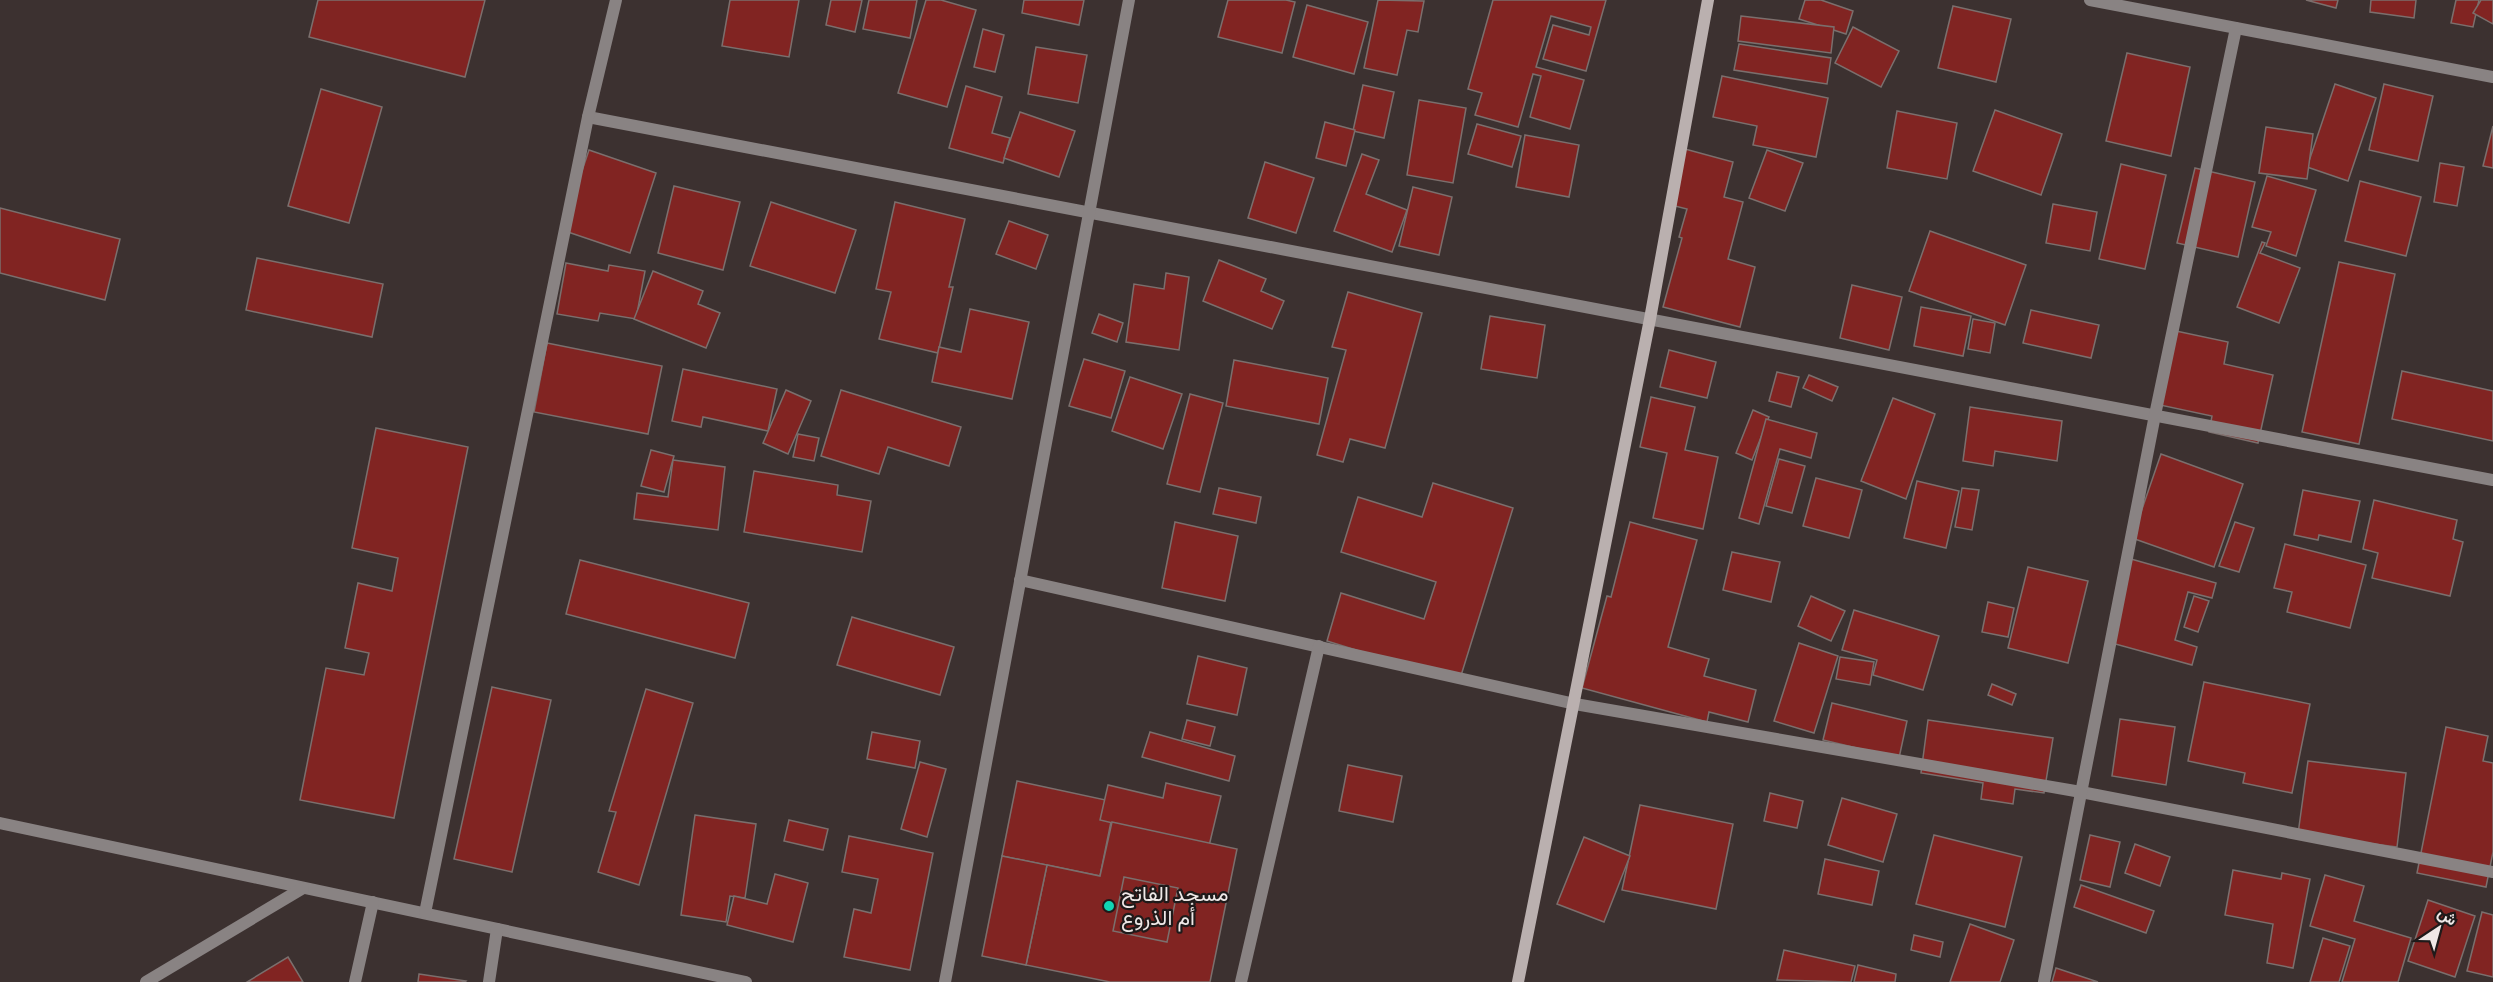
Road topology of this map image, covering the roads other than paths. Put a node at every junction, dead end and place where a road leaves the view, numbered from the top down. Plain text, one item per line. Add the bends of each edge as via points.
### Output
1 (616, 0) edge
2 (1129, 0) edge
3 (1708, 0) edge
4 (2090, 0) edge
5 (2236, 28) junction
6 (2493, 77) edge
7 (588, 117) junction
8 (1089, 212) junction
9 (1650, 319) junction
10 (2155, 415) junction
11 (2493, 480) edge
12 (1020, 580) junction
13 (1319, 646) junction
14 (1575, 704) junction
15 (2081, 792) junction
16 (0, 823) edge
17 (2493, 872) edge
18 (303, 888) junction
19 (373, 902) junction
20 (425, 913) junction
21 (497, 929) junction
22 (146, 982) edge
23 (355, 982) edge
24 (489, 982) edge
25 (746, 982) edge
26 (945, 982) edge
27 (1241, 982) edge
28 (1518, 982) edge
29 (2044, 982) edge

1 - 7 street
2 - 8 street
3 - 9 main road
4 - 5 street
5 - 6 street
5 - 10 street
7 - 8 street
7 - 20 street
8 - 9 street
8 - 12 street
9 - 10 street
9 - 14 main road
10 - 11 street
10 - 15 street
12 - 13 street
12 - 26 street
13 - 14 street
13 - 27 street
14 - 15 street
14 - 28 main road
15 - 17 street
15 - 29 street
16 - 18 street
18 - 19 street
18 - 22 street
19 - 20 street
19 - 23 street
20 - 21 street
21 - 24 street
21 - 25 street

